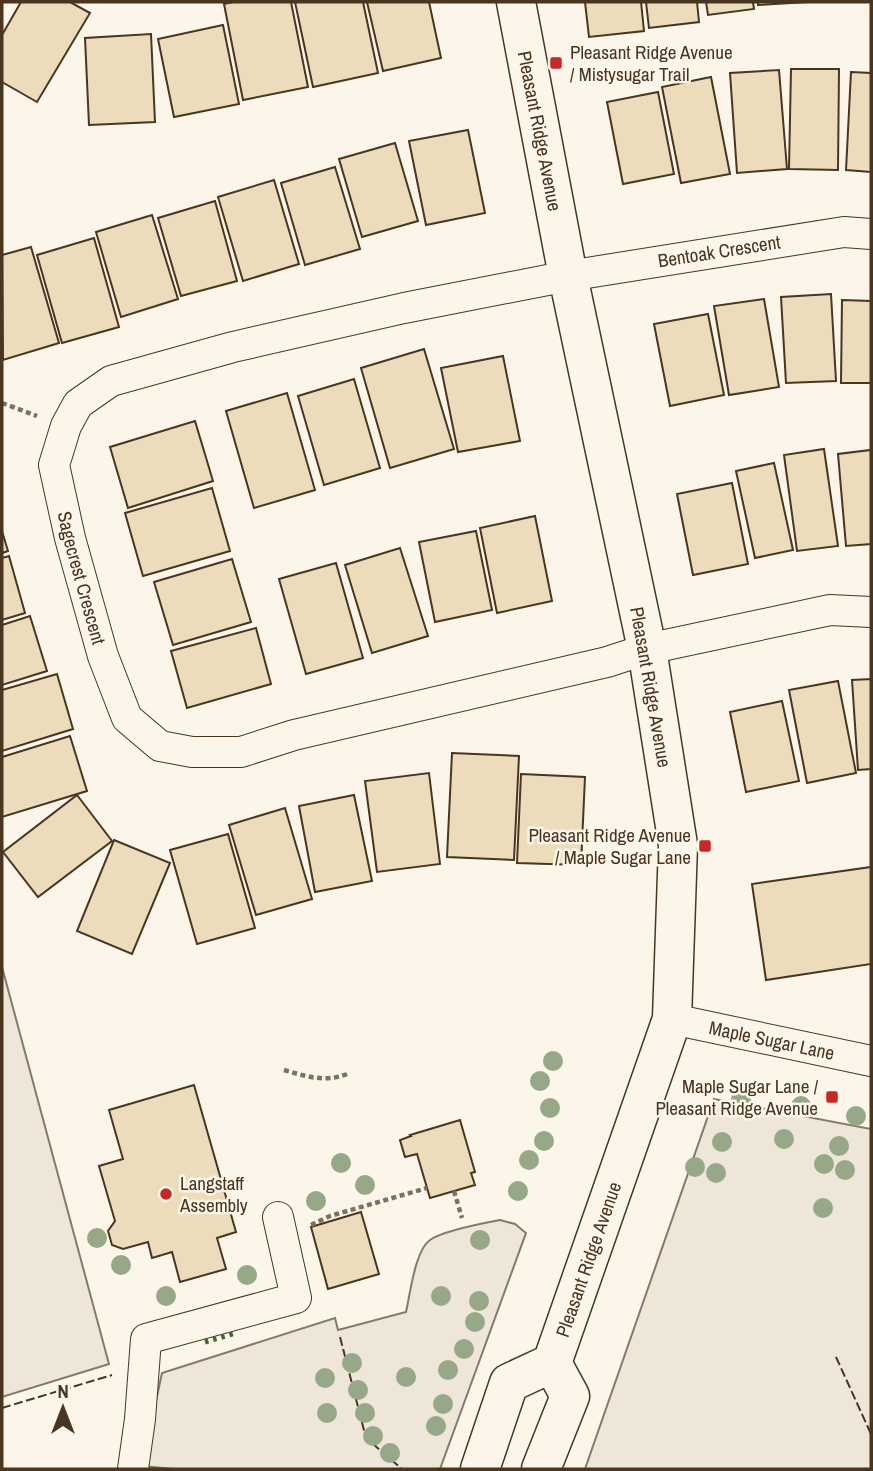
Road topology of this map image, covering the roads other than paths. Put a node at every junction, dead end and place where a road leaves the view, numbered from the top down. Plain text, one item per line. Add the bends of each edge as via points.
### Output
1 (516, 2) edge
2 (871, 234) edge
3 (568, 276) junction
4 (871, 612) edge
5 (646, 649) junction
6 (672, 1019) junction
7 (871, 1061) edge
8 (278, 1217) dead end
9 (552, 1363) junction
10 (133, 1469) edge
11 (480, 1469) edge
12 (541, 1469) edge

1 - 3 street, Pleasant Ridge Avenue
2 - 3 street, Bentoak Crescent via 844,232
3 - 5 street, Pleasant Ridge Avenue
3 - 5 street, Sagecrest Crescent via 233,347 111,381 78,404 54,465 103,656 127,718 160,746 192,752 241,752
4 - 5 street via 830,610
5 - 6 street, Pleasant Ridge Avenue via 678,845
6 - 7 street, Maple Sugar Lane
6 - 9 street, Pleasant Ridge Avenue
8 - 10 street via 296,1298 146,1339
9 - 11 street via 509,1383
9 - 12 street via 570,1396

